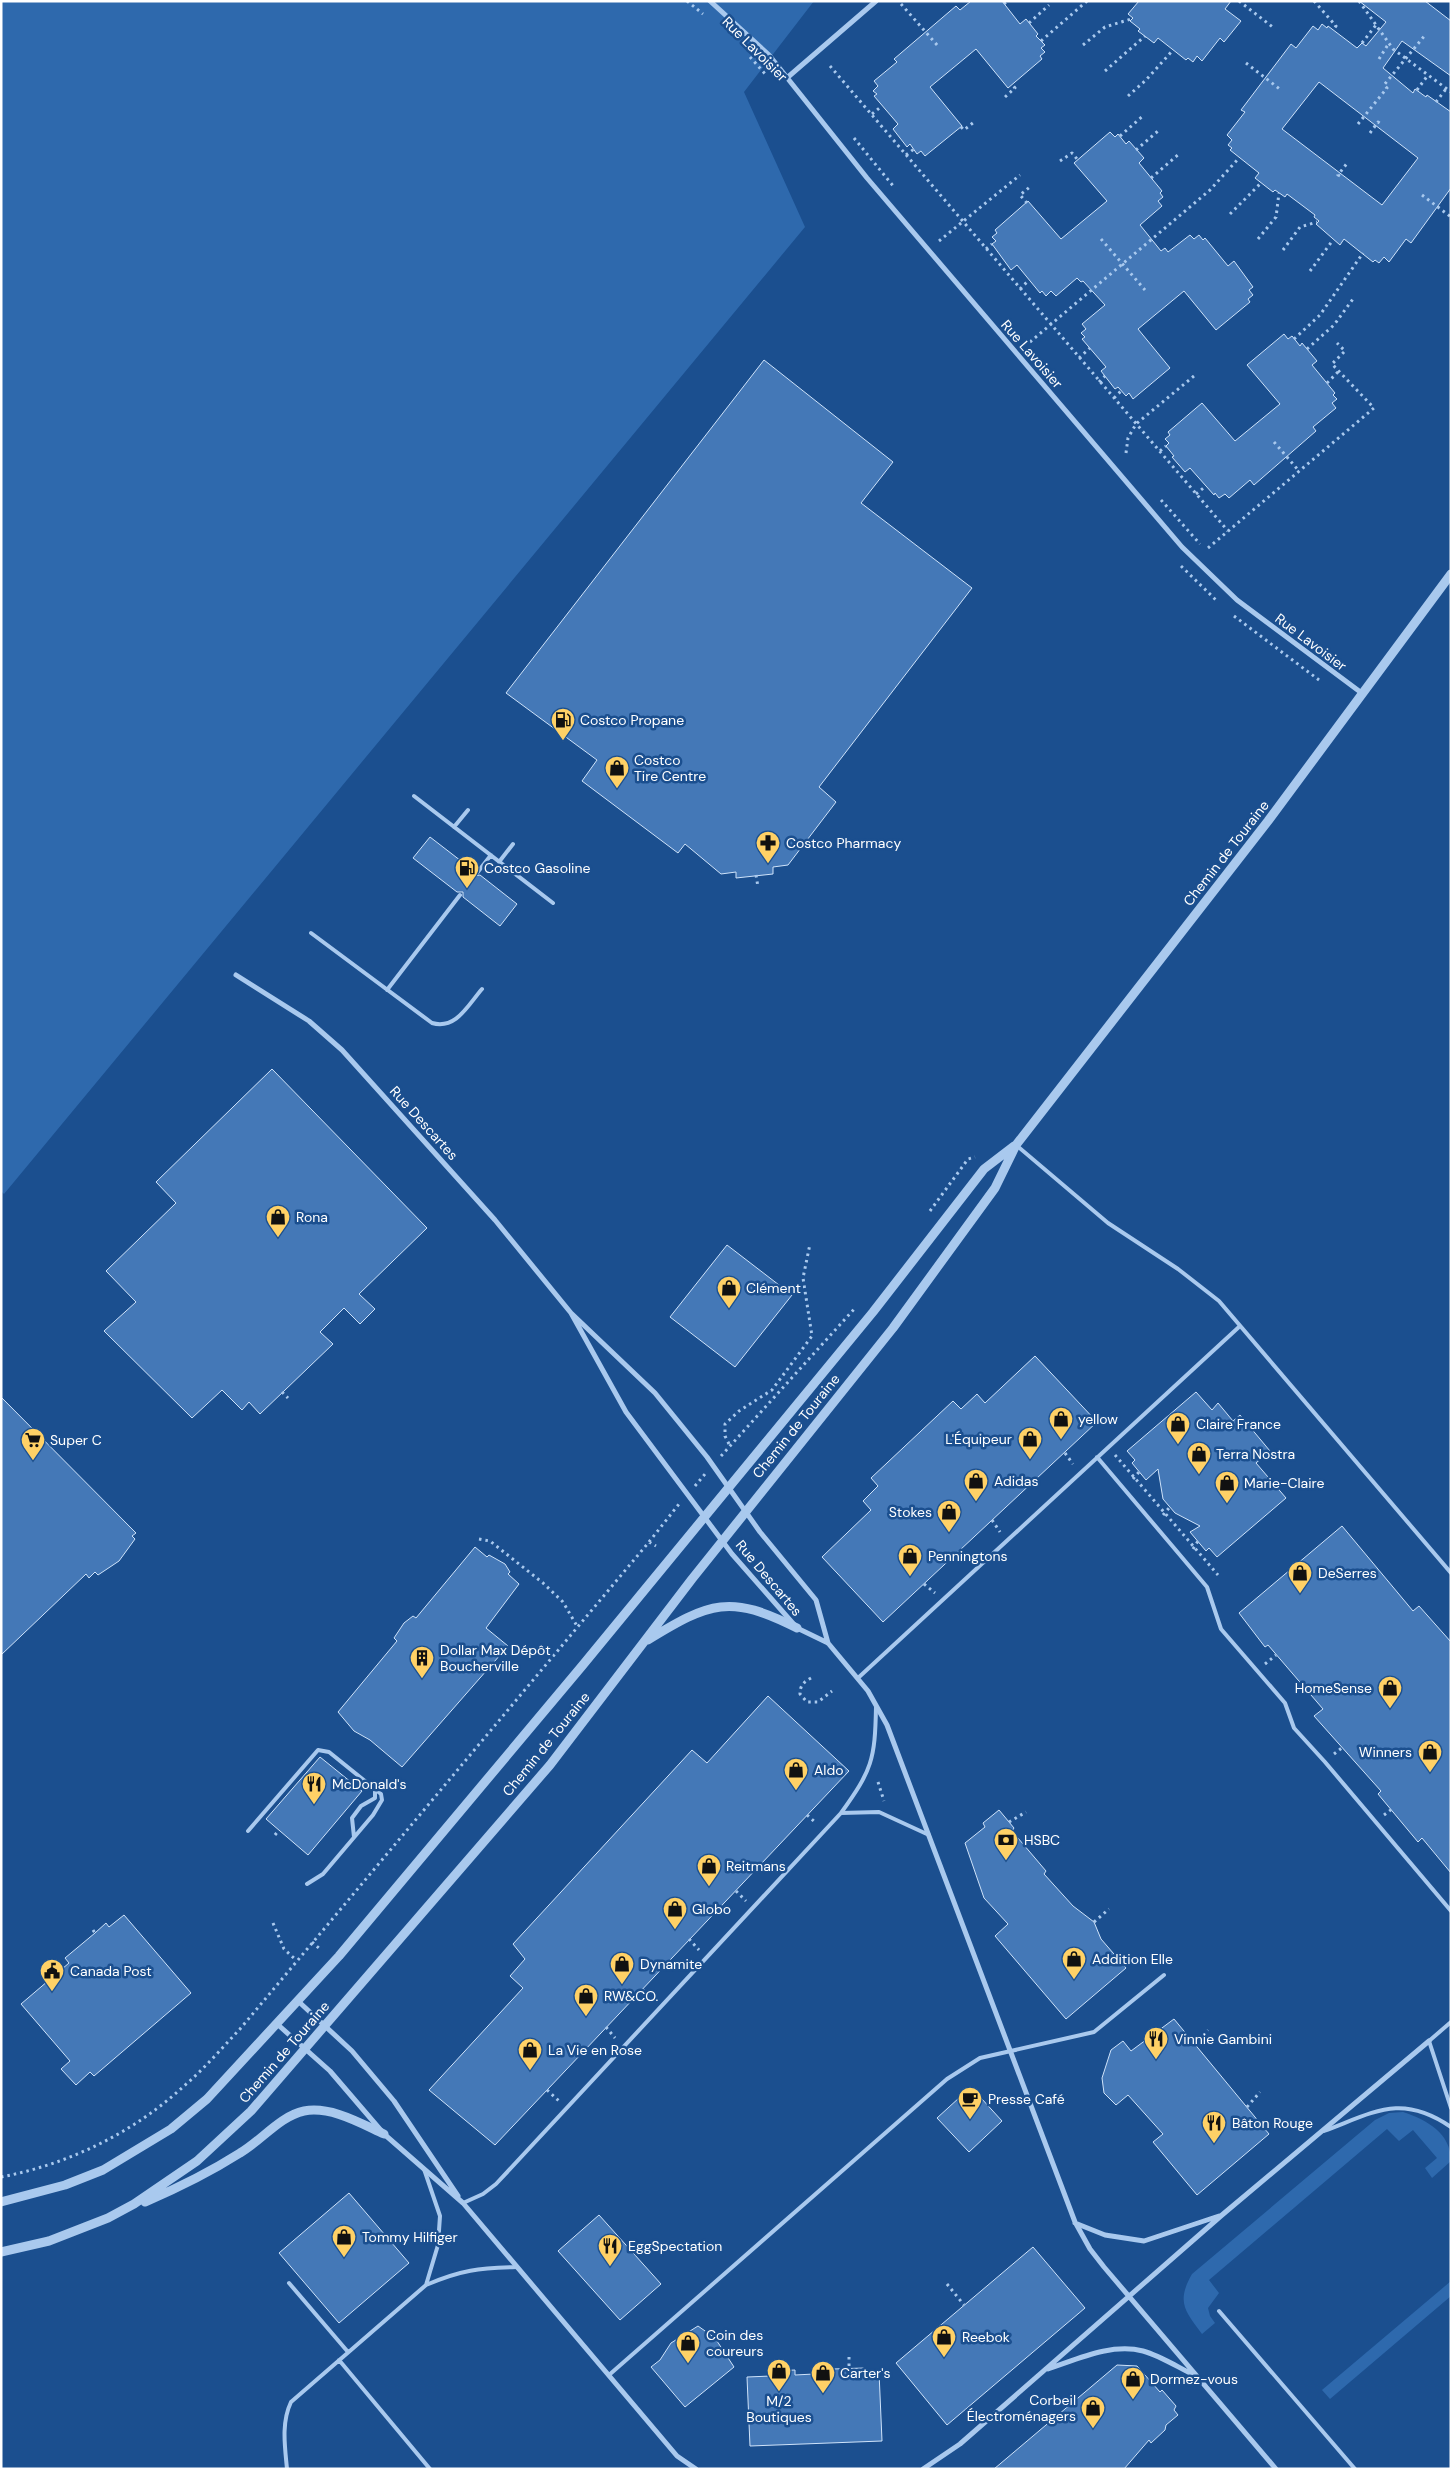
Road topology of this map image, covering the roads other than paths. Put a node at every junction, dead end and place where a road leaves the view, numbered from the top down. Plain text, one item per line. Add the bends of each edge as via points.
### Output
1 (710, 1) edge
2 (876, 1) edge
3 (788, 77) junction
4 (1451, 574) edge
5 (1363, 694) junction
6 (414, 796) dead end
7 (468, 810) dead end
8 (454, 827) junction
9 (513, 844) dead end
10 (491, 855) junction
11 (499, 862) junction
12 (477, 873) dead end
13 (460, 895) dead end
14 (553, 903) dead end
15 (311, 933) dead end
16 (236, 975) dead end
17 (482, 989) dead end
18 (387, 990) junction
19 (1016, 1145) junction
20 (571, 1312) junction
21 (1240, 1326) junction
22 (1097, 1457) junction
23 (728, 1486) junction
24 (746, 1512) junction
25 (704, 1515) junction
26 (723, 1540) junction
27 (1451, 1573) edge
28 (797, 1628) junction
29 (644, 1642) junction
30 (828, 1643) junction
31 (858, 1678) junction
32 (876, 1705) junction
33 (375, 1790) junction
34 (841, 1813) junction
35 (248, 1831) dead end
36 (929, 1835) junction
37 (354, 1836) junction
38 (306, 1884) dead end
39 (1451, 1911) edge
40 (1164, 1975) dead end
41 (298, 2001) junction
42 (1451, 2022) edge
43 (276, 2023) junction
44 (326, 2025) junction
45 (1429, 2041) junction
46 (306, 2048) junction
47 (1012, 2050) junction
48 (1451, 2108) edge
49 (1451, 2127) edge
50 (1324, 2131) junction
51 (384, 2134) junction
52 (423, 2167) junction
53 (1, 2202) edge
54 (463, 2203) junction
55 (1222, 2215) junction
56 (108, 2218) junction
57 (1075, 2222) junction
58 (1, 2252) edge
59 (517, 2267) junction
60 (289, 2283) dead end
61 (426, 2285) junction
62 (1130, 2297) junction
63 (1219, 2311) dead end
64 (348, 2352) junction
65 (339, 2360) junction
66 (1044, 2370) junction
67 (610, 2375) junction
68 (1198, 2378) junction
69 (287, 2469) edge
70 (430, 2469) edge
71 (696, 2469) edge
72 (923, 2469) edge
73 (1276, 2469) edge
74 (1355, 2469) edge

1 - 3 street, Rue Lavoisier
2 - 3 street
3 - 5 street, Rue Lavoisier via 867,178 1182,547 1237,600
4 - 5 street, Chemin de Touraine
5 - 19 street, Chemin de Touraine
6 - 8 lane
7 - 8 lane
8 - 10 lane
9 - 11 lane
10 - 11 lane
10 - 12 lane
11 - 14 lane
13 - 18 lane
15 - 18 lane
16 - 20 street, Rue Descartes via 309,1021 342,1050 495,1220
17 - 18 lane via 454,1022 439,1025 425,1019
19 - 21 lane via 1108,1223 1178,1268 1219,1301
19 - 23 street, Chemin de Touraine via 984,1169 873,1312
19 - 24 street, Chemin de Touraine via 995,1188 910,1304
20 - 23 street, Rue Descartes via 655,1393
20 - 25 street, Rue Descartes via 626,1412
21 - 22 lane
21 - 27 lane
22 - 31 lane
22 - 39 lane via 1207,1587 1221,1629 1285,1703 1294,1728
23 - 24 street, Rue Descartes
23 - 25 street, Chemin de Touraine
24 - 26 street, Chemin de Touraine
24 - 30 street, Rue Descartes via 816,1600
25 - 26 street, Rue Descartes
25 - 41 street, Chemin de Touraine via 582,1666
26 - 28 street, Rue Descartes
26 - 29 street, Chemin de Touraine
28 - 29 street via 757,1610 720,1607 694,1613
28 - 30 street, Rue Descartes
29 - 44 street, Chemin de Touraine via 550,1764
30 - 31 street
31 - 32 street
32 - 34 lane via 876,1743 871,1766
32 - 36 street via 888,1725
33 - 35 lane via 329,1752 318,1750
33 - 37 lane via 375,1798 361,1806 352,1818
33 - 37 lane via 381,1794 382,1800
34 - 36 lane via 879,1812
34 - 54 lane via 496,2184
36 - 47 street
37 - 38 lane via 323,1874
40 - 47 lane via 1094,2032
41 - 43 street, Chemin de Touraine
41 - 44 street
42 - 45 lane
43 - 46 street
43 - 53 street, Chemin de Touraine via 207,2099 144,2147 84,2178
44 - 46 street, Chemin de Touraine
44 - 54 street via 394,2101
45 - 48 lane
45 - 50 street
46 - 51 street
46 - 56 street, Chemin de Touraine via 252,2111 212,2148 152,2192
47 - 57 street
47 - 67 lane via 980,2058 947,2079
49 - 50 lane via 1436,2117 1406,2107 1388,2108
50 - 55 street
51 - 52 street
51 - 56 street via 350,2118 304,2111 284,2120 226,2162 169,2192
52 - 54 street
52 - 61 lane via 440,2216 438,2245
54 - 59 street
55 - 57 street via 1144,2241 1105,2235
55 - 62 street
56 - 58 street, Chemin de Touraine via 49,2241
57 - 62 street via 1090,2250
59 - 61 lane via 477,2268 454,2273
59 - 67 street
60 - 64 lane
61 - 64 lane
62 - 66 street
62 - 68 street
63 - 74 lane
64 - 65 lane
65 - 69 lane via 288,2407 284,2424
65 - 70 lane
66 - 68 street via 1122,2348 1155,2355
66 - 72 street via 960,2444
67 - 71 street via 677,2456
68 - 73 street

